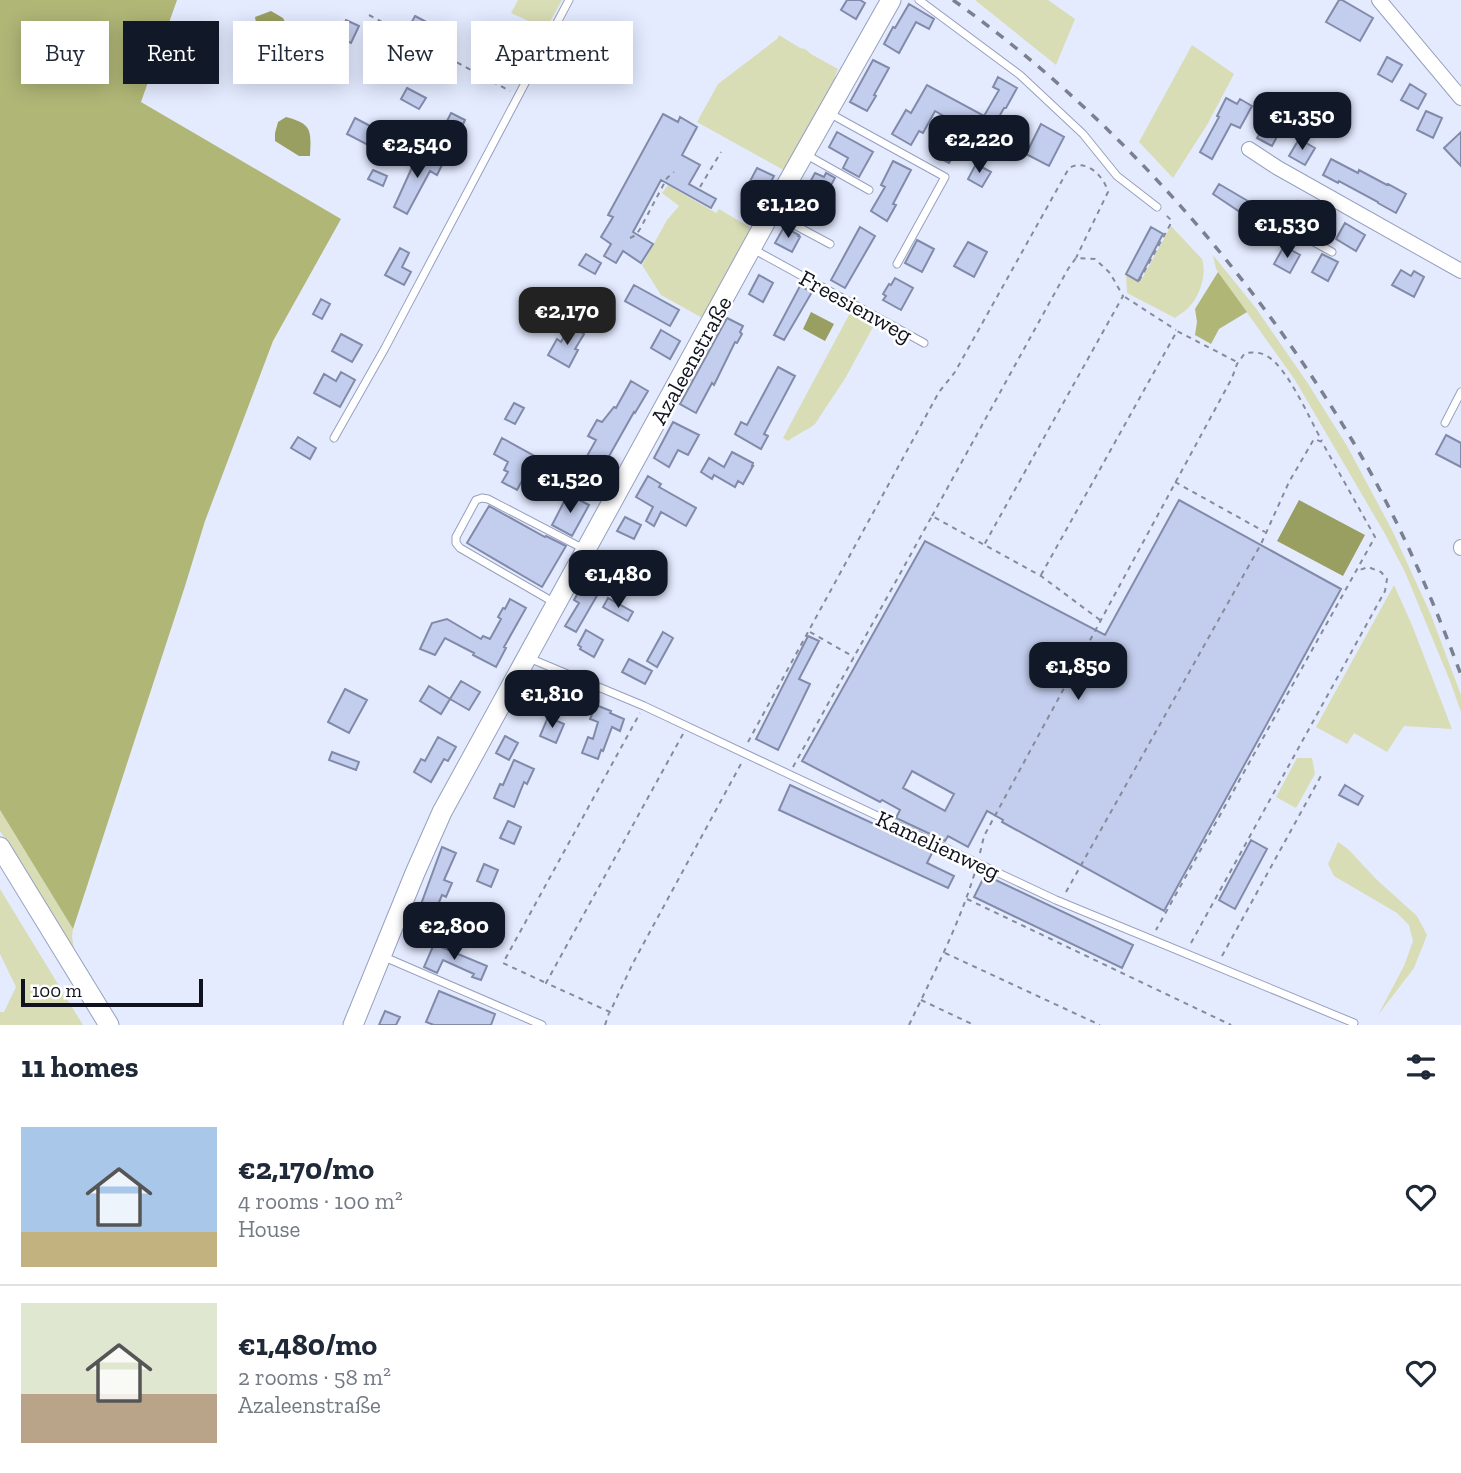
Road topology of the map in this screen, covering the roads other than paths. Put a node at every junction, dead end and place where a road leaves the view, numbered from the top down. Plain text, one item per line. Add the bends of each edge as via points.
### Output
1 (569, 0) edge
2 (891, 0) edge
3 (919, 0) edge
4 (1380, 0) edge
5 (1461, 98) edge
6 (828, 112) junction
7 (1249, 149) dead end
8 (805, 153) junction
9 (869, 190) dead end
10 (1335, 200) junction
11 (1157, 207) road end
12 (772, 212) junction
13 (830, 244) dead end
14 (752, 249) junction
15 (1332, 253) dead end
16 (897, 264) dead end
17 (1461, 271) edge
18 (924, 343) dead end
19 (1461, 392) edge
20 (1445, 423) dead end
21 (334, 438) dead end
22 (586, 550) junction
23 (556, 603) junction
24 (527, 657) junction
25 (0, 846) edge
26 (381, 956) junction
27 (1354, 1023) dead end
28 (108, 1025) edge
29 (353, 1025) edge
30 (542, 1025) edge

1 - 21 lane
2 - 6 street, Azaleenstraße
3 - 11 lane via 1020,75 1083,134 1117,176
4 - 5 street
6 - 8 street, Azaleenstraße
6 - 16 lane via 945,177
7 - 10 street
8 - 9 lane
8 - 12 street, Azaleenstraße
10 - 15 lane via 1312,241
10 - 17 street
12 - 13 lane
12 - 14 street, Azaleenstraße
14 - 18 lane, Freesienweg
14 - 22 street, Azaleenstraße
19 - 20 lane
22 - 23 street, Azaleenstraße
22 - 23 lane via 482,498 456,537 460,548
23 - 24 street, Azaleenstraße
24 - 26 street, Azaleenstraße via 442,812
24 - 27 lane, Kamelienweg via 644,706 1060,902
25 - 28 street
26 - 29 street, Azaleenstraße
26 - 30 lane

